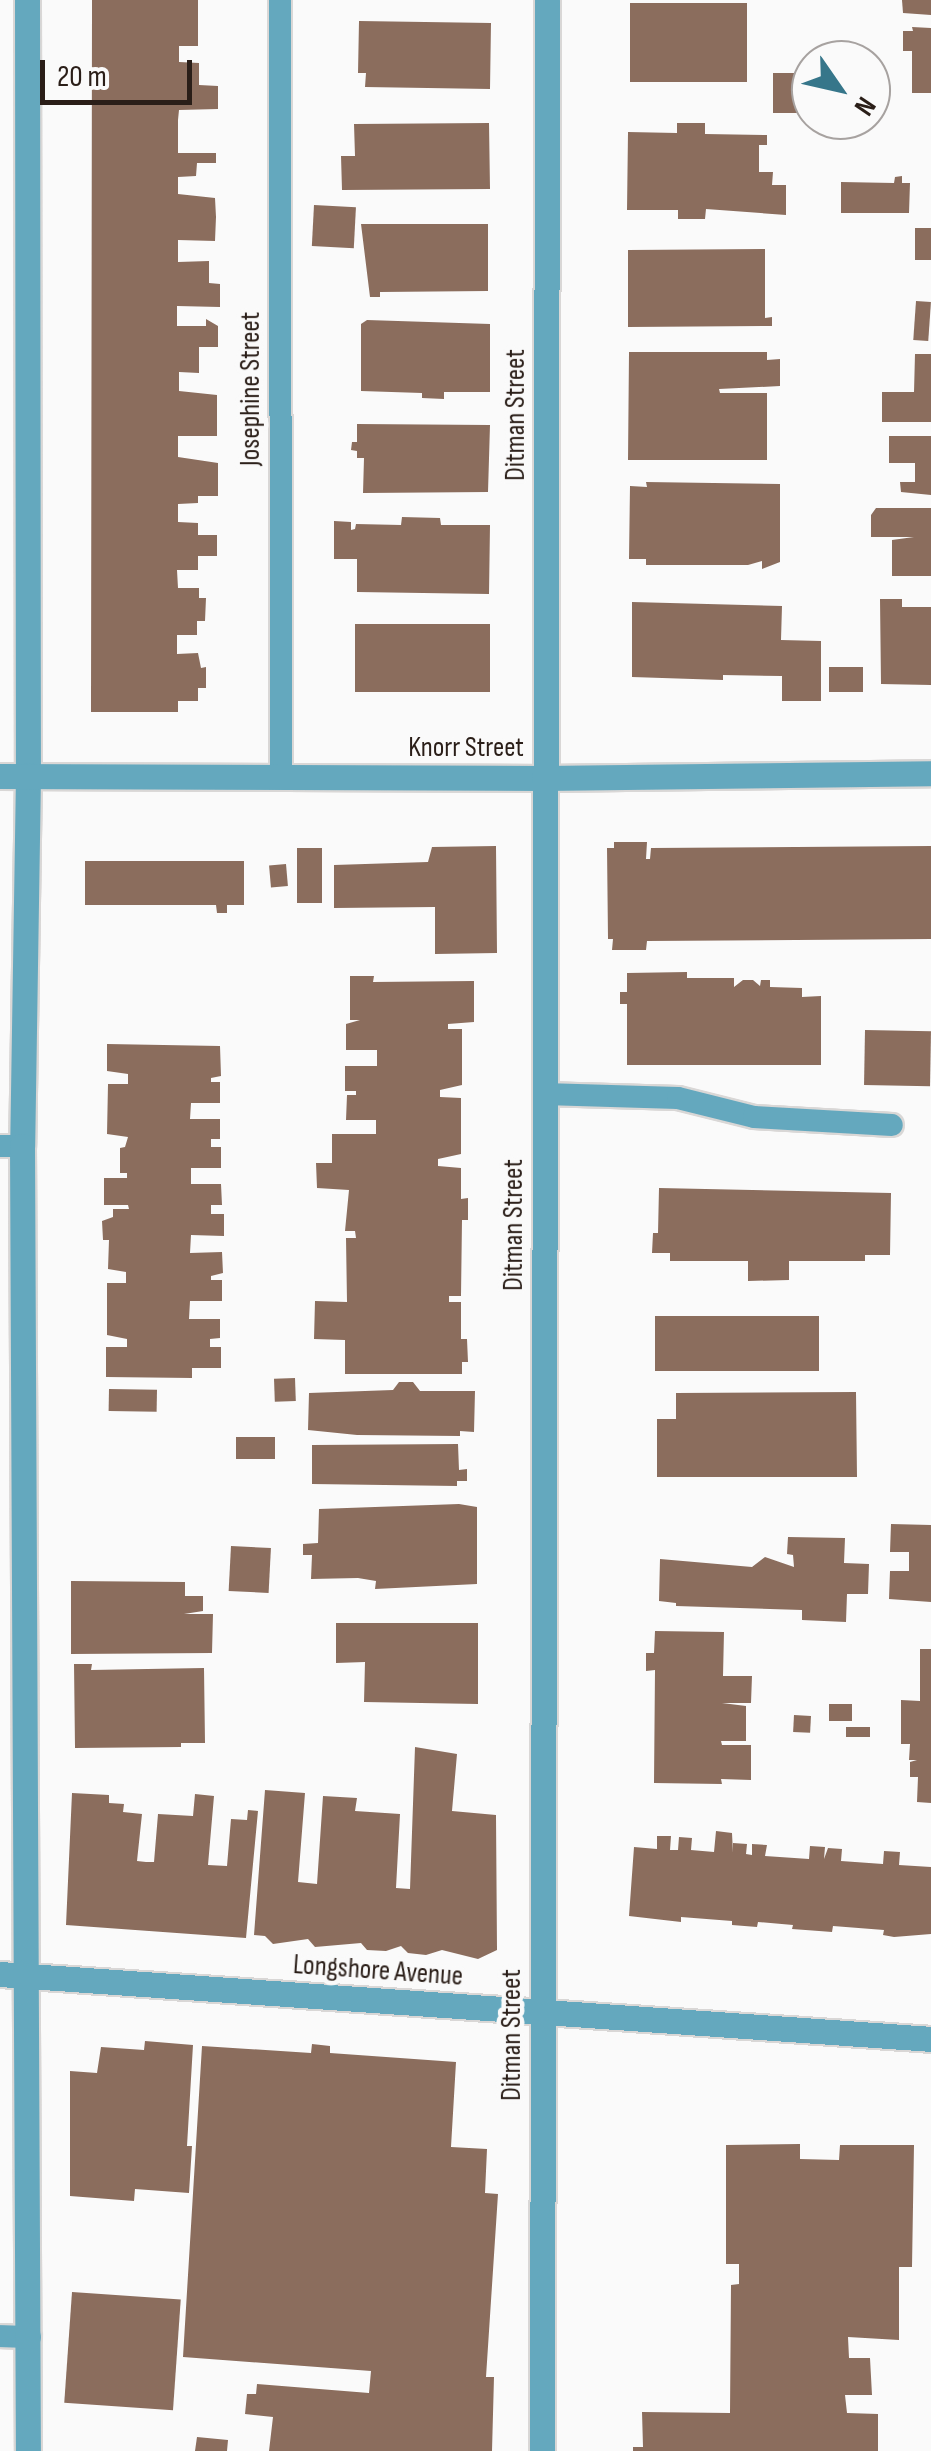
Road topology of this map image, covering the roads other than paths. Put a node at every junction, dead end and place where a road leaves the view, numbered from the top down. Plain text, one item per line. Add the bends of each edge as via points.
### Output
1 (28, 0) edge
2 (280, 0) edge
3 (548, 0) edge
4 (931, 773) edge
5 (0, 776) edge
6 (28, 776) junction
7 (282, 777) junction
8 (544, 778) junction
9 (544, 1094) junction
10 (892, 1124) dead end
11 (11, 1146) edge
12 (0, 1974) edge
13 (26, 1975) junction
14 (542, 2013) junction
15 (931, 2038) edge
16 (0, 2336) edge
17 (30, 2336) junction
18 (28, 2451) edge
19 (542, 2451) edge

1 - 6 street
2 - 7 lane, Josephine Street
3 - 8 street, Ditman Street
4 - 8 street, Knorr Street
5 - 6 street, Knorr Street
6 - 7 street, Knorr Street
6 - 11 street
7 - 8 street, Knorr Street
8 - 9 street, Ditman Street
9 - 10 lane via 678,1098 754,1116
9 - 14 street, Ditman Street
11 - 13 street
12 - 13 street, Longshore Avenue
13 - 14 street, Longshore Avenue
13 - 17 street
14 - 15 street, Longshore Avenue
14 - 19 street, Ditman Street
16 - 17 lane
17 - 18 street

